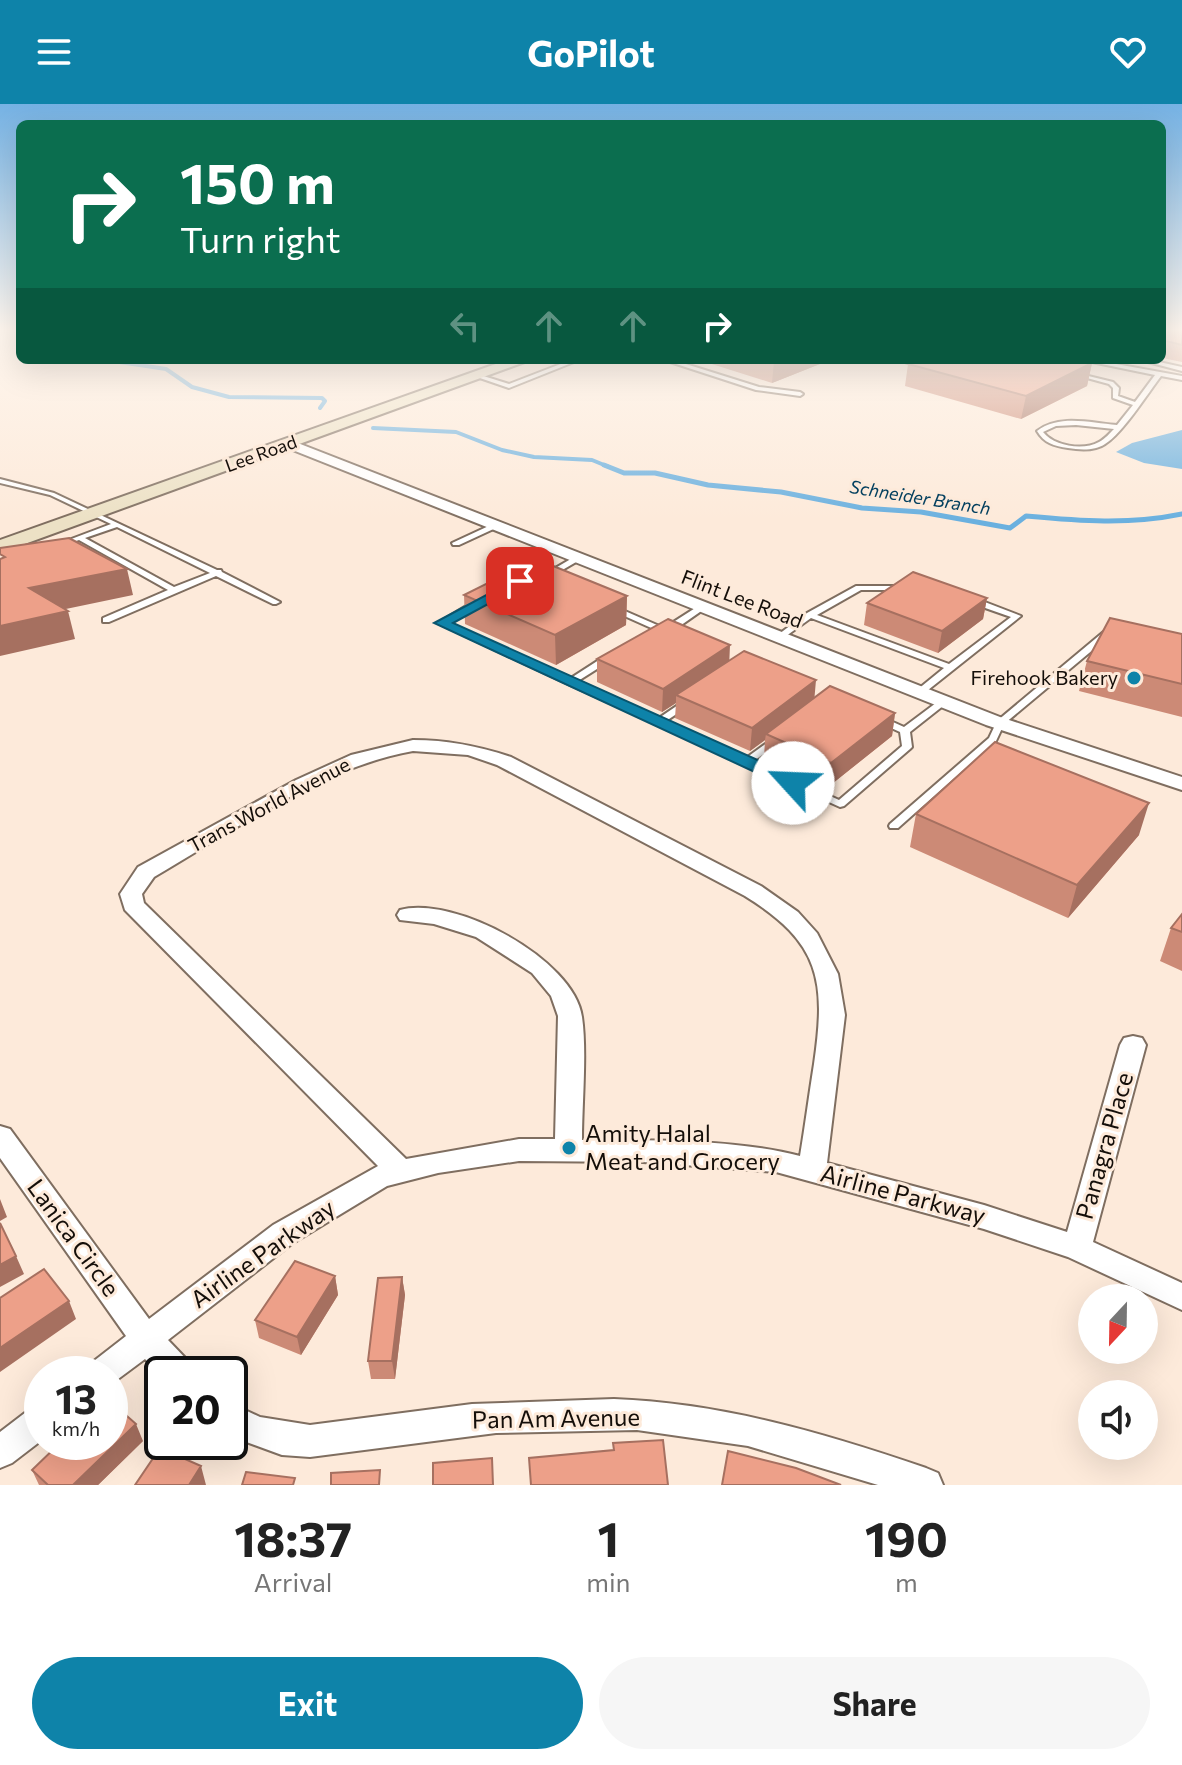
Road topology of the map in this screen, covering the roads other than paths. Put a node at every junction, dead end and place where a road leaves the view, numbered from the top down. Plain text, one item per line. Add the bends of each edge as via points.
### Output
1 (410, 392) edge
2 (421, 392) edge
3 (787, 392) edge
4 (1116, 392) edge
5 (1144, 392) edge
6 (800, 394) dead end
7 (1135, 404) junction
8 (1116, 427) junction
9 (290, 444) junction
10 (0, 481) edge
11 (76, 504) junction
12 (96, 513) junction
13 (117, 524) junction
14 (496, 526) junction
15 (0, 531) edge
16 (80, 538) junction
17 (456, 543) dead end
18 (0, 547) edge
19 (53, 548) edge
20 (579, 558) junction
21 (218, 572) junction
22 (553, 584) edge
23 (174, 590) junction
24 (918, 590) edge
25 (962, 597) edge
26 (276, 602) dead end
27 (481, 602) edge
28 (606, 606) edge
29 (703, 607) junction
30 (810, 615) junction
31 (106, 620) dead end
32 (661, 630) junction
33 (1122, 633) edge
34 (646, 636) edge
35 (678, 636) edge
36 (779, 637) junction
37 (621, 651) edge
38 (950, 667) junction
39 (571, 682) junction
40 (920, 692) junction
41 (696, 697) edge
42 (943, 702) junction
43 (868, 715) edge
44 (659, 722) junction
45 (1000, 723) junction
46 (905, 731) junction
47 (783, 735) edge
48 (747, 762) junction
49 (1182, 784) edge
50 (894, 826) dead end
51 (408, 915) dead end
52 (1133, 1045) dead end
53 (0, 1137) edge
54 (568, 1151) junction
55 (812, 1170) junction
56 (401, 1172) junction
57 (1077, 1248) junction
58 (1182, 1297) edge
59 (146, 1339) junction
60 (124, 1356) edge
61 (163, 1356) edge
62 (248, 1428) edge
63 (24, 1434) edge
64 (0, 1452) edge
65 (926, 1485) edge

1 - 11 street, Lee Road
2 - 9 street, Lee Road
3 - 6 lane
4 - 7 lane via 1115,397
5 - 7 lane
7 - 8 lane
8 - 8 lane via 1103,443 1085,447 1054,444 1040,431 1056,424
9 - 12 street, Lee Road
9 - 14 street, Flint Lee Road
10 - 11 lane
11 - 12 lane
11 - 15 street, Lee Road
12 - 13 lane
12 - 18 street, Lee Road
13 - 16 lane
13 - 21 lane
14 - 17 lane
14 - 20 street, Flint Lee Road
16 - 19 lane
16 - 23 lane
20 - 22 lane via 539,579
20 - 29 street, Flint Lee Road
21 - 23 lane
21 - 26 lane
23 - 31 lane
24 - 30 lane via 859,588
25 - 38 lane via 1017,616
27 - 39 lane via 442,623
28 - 32 lane
29 - 32 lane
29 - 36 street, Flint Lee Road
30 - 36 lane
30 - 38 lane
32 - 34 lane
32 - 35 lane
33 - 45 lane via 1107,630
36 - 40 street, Flint Lee Road
37 - 39 lane
38 - 40 lane
39 - 44 lane
40 - 42 street, Flint Lee Road
41 - 44 lane
42 - 45 street, Flint Lee Road
42 - 46 lane
43 - 46 lane
44 - 48 lane
45 - 49 street, Flint Lee Road
45 - 50 lane via 993,739
46 - 48 lane via 907,747 840,804
47 - 48 lane
51 - 54 street via 484,932 540,967 562,993 570,1016
52 - 57 street, Panagra Place
53 - 59 street, Lanica Circle
54 - 55 street, Airline Parkway via 725,1155
54 - 56 street, Airline Parkway via 519,1150
55 - 56 street, Trans World Avenue via 832,991 826,968 791,918 749,889 504,761 465,748 420,745 376,751 339,765 146,872 131,894 133,905
55 - 57 street, Airline Parkway
56 - 59 street, Airline Parkway via 379,1177 283,1234
57 - 58 street, Airline Parkway
59 - 60 street, Airline Parkway
59 - 61 street
62 - 65 street, Pan Am Avenue via 309,1442 448,1422 555,1414 640,1415 745,1430
63 - 64 street

